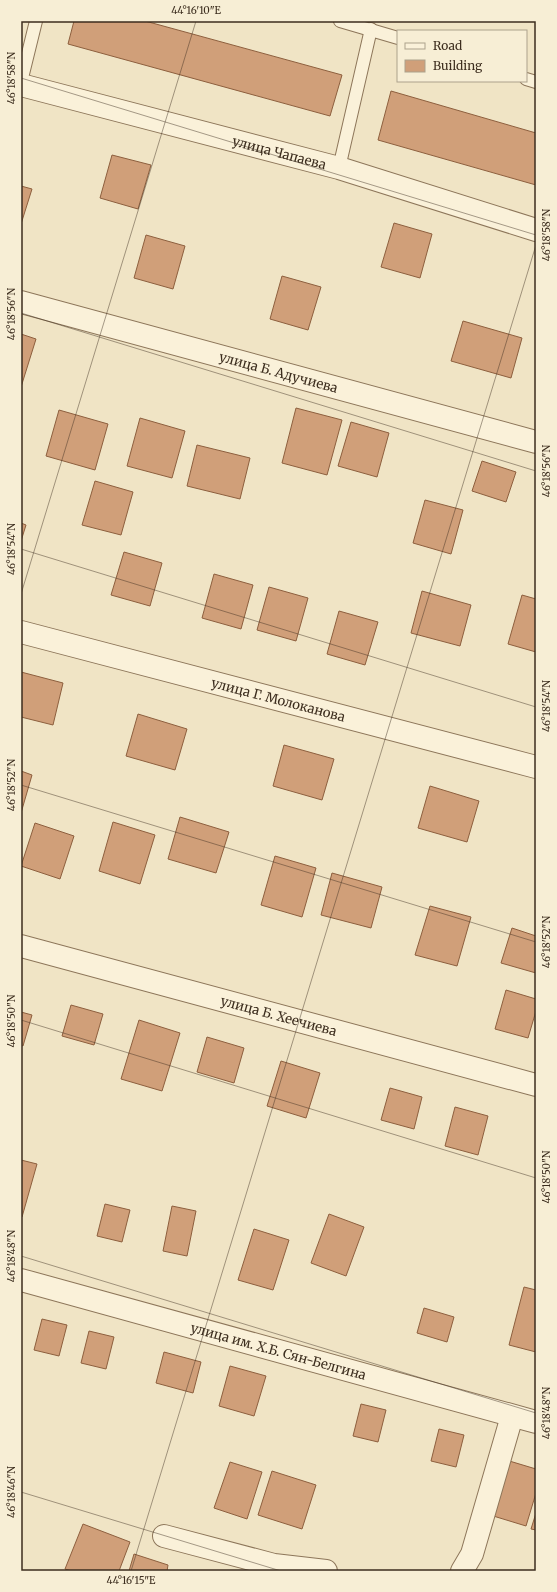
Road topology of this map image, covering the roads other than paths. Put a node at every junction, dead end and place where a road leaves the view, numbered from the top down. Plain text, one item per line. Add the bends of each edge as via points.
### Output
1 (36, 21) edge
2 (340, 21) edge
3 (371, 29) junction
4 (397, 38) edge
5 (21, 83) edge
6 (339, 168) junction
7 (536, 230) edge
8 (21, 302) edge
9 (536, 442) edge
10 (21, 632) edge
11 (536, 767) edge
12 (21, 946) edge
13 (536, 1085) edge
14 (21, 1280) edge
15 (512, 1416) junction
16 (536, 1422) edge
17 (164, 1536) dead end
18 (326, 1571) edge
19 (462, 1571) edge

1 - 5 lane
2 - 3 lane
3 - 4 lane
3 - 6 lane
5 - 6 street, улица Чапаева
6 - 7 street, улица Чапаева
8 - 9 street, улица Б. Адучиева
10 - 11 street, улица Г. Молоканова
12 - 13 street, улица Б. Хеечиева
14 - 15 street, улица им. Х.Б. Сян-Белгина
15 - 16 street, улица им. Х.Б. Сян-Белгина
15 - 19 street via 472,1554
17 - 18 street via 274,1565

